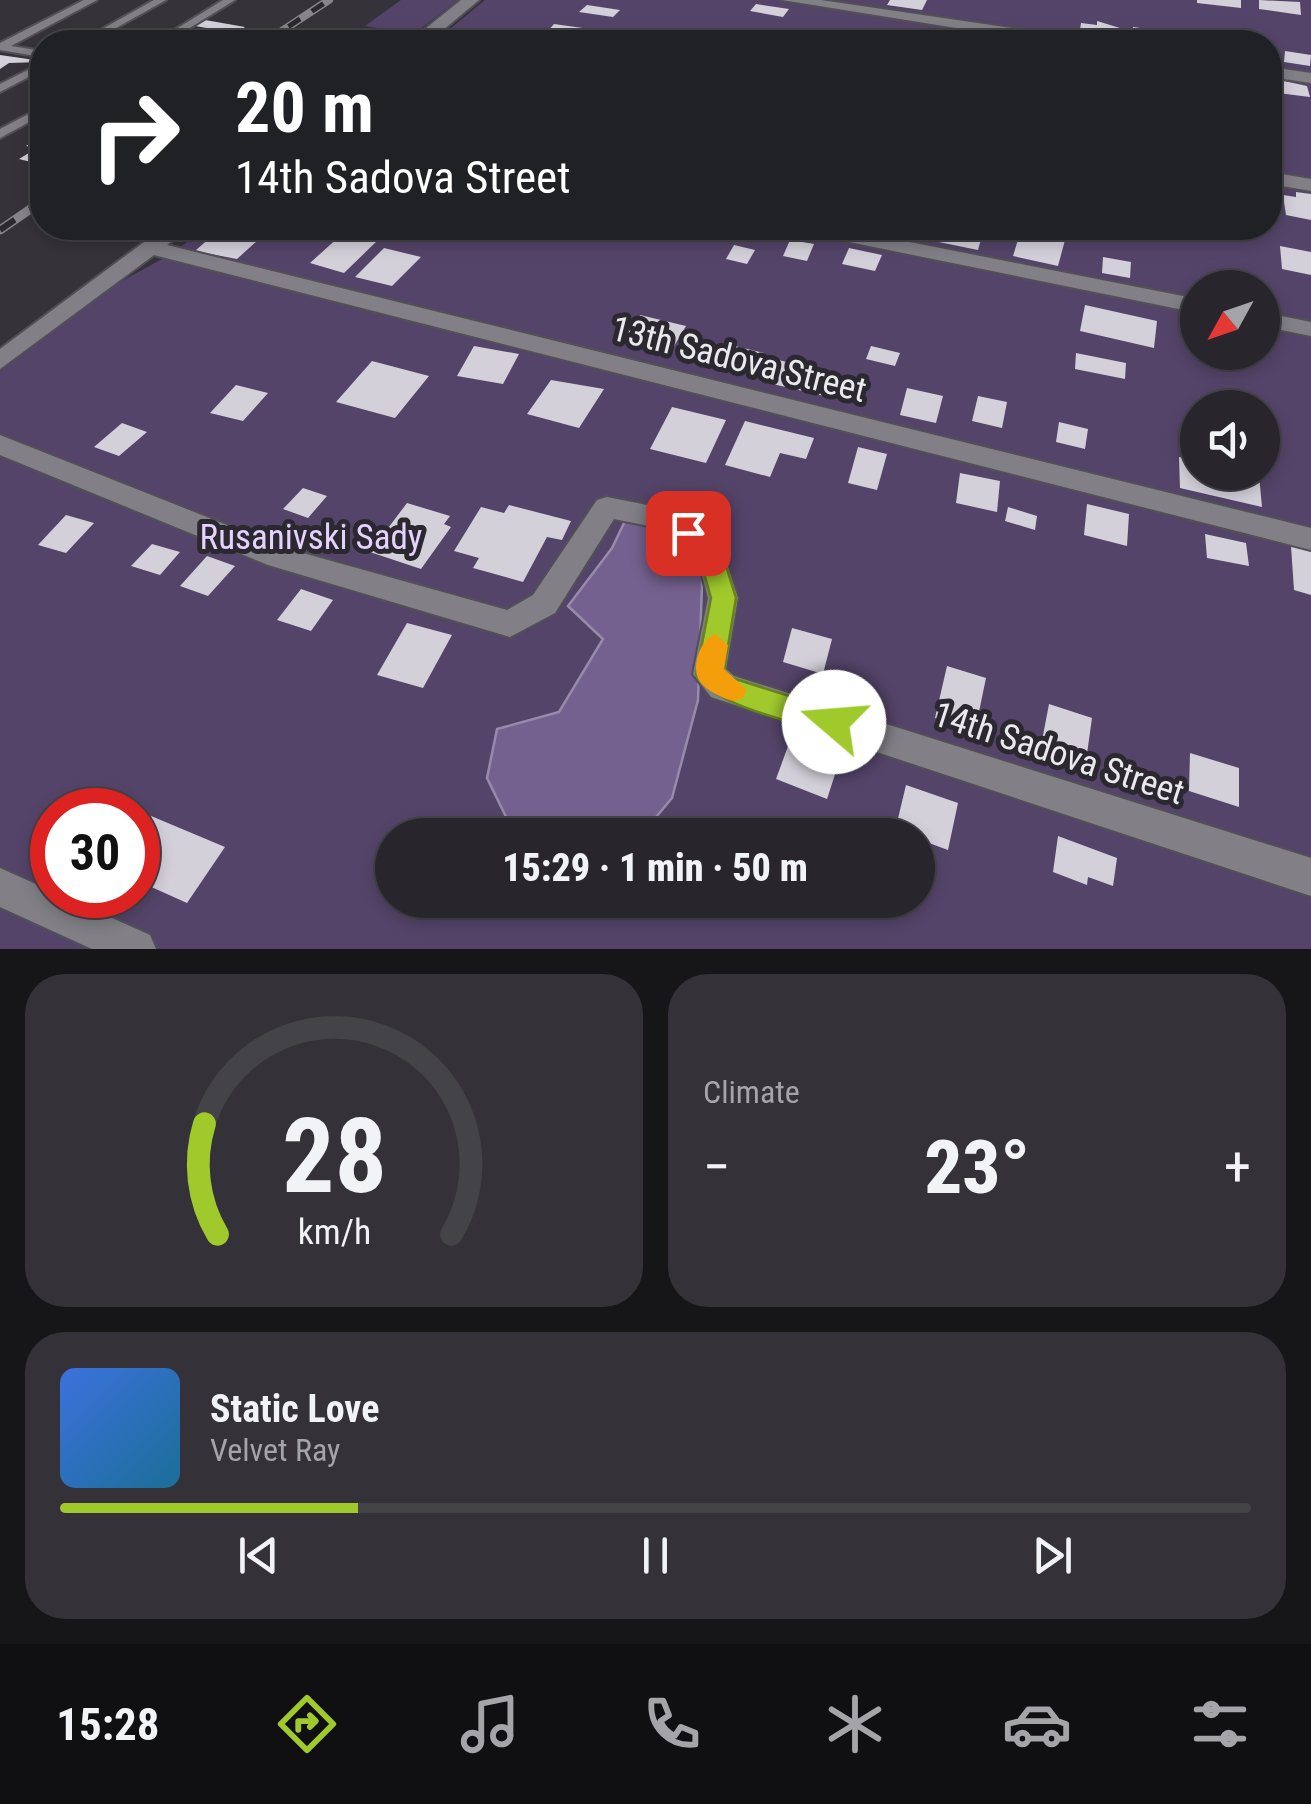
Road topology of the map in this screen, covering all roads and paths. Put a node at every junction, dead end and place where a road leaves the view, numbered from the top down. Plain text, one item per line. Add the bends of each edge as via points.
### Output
1 (92, 0) edge
2 (161, 0) edge
3 (230, 0) edge
4 (471, 0) edge
5 (790, 0) edge
6 (33, 30) edge
7 (106, 30) edge
8 (180, 30) edge
9 (435, 30) edge
10 (992, 30) edge
11 (30, 32) edge
12 (0, 47) edge
13 (30, 52) edge
14 (30, 73) edge
15 (1282, 74) edge
16 (1311, 78) edge
17 (0, 89) edge
18 (30, 117) edge
19 (0, 134) edge
20 (1282, 180) edge
21 (1311, 185) edge
22 (161, 240) edge
23 (870, 240) edge
24 (151, 248) junction
25 (1180, 302) edge
26 (1280, 323) edge
27 (1311, 329) edge
28 (0, 361) edge
29 (0, 444) edge
30 (1311, 539) edge
31 (1311, 877) edge
32 (0, 887) edge
33 (136, 949) edge

1 - 6 lane
2 - 7 lane
3 - 8 lane
4 - 9 street
5 - 10 street
11 - 12 lane
12 - 13 lane
14 - 17 lane
15 - 16 street
18 - 19 lane
20 - 21 street
22 - 24 street
23 - 25 street
24 - 28 street
24 - 30 street, 13th Sadova Street
26 - 27 street
29 - 31 street, 14th Sadova Street via 278,557 510,624 544,604 607,507 667,519 709,547 724,598 710,674 723,686
32 - 33 street

